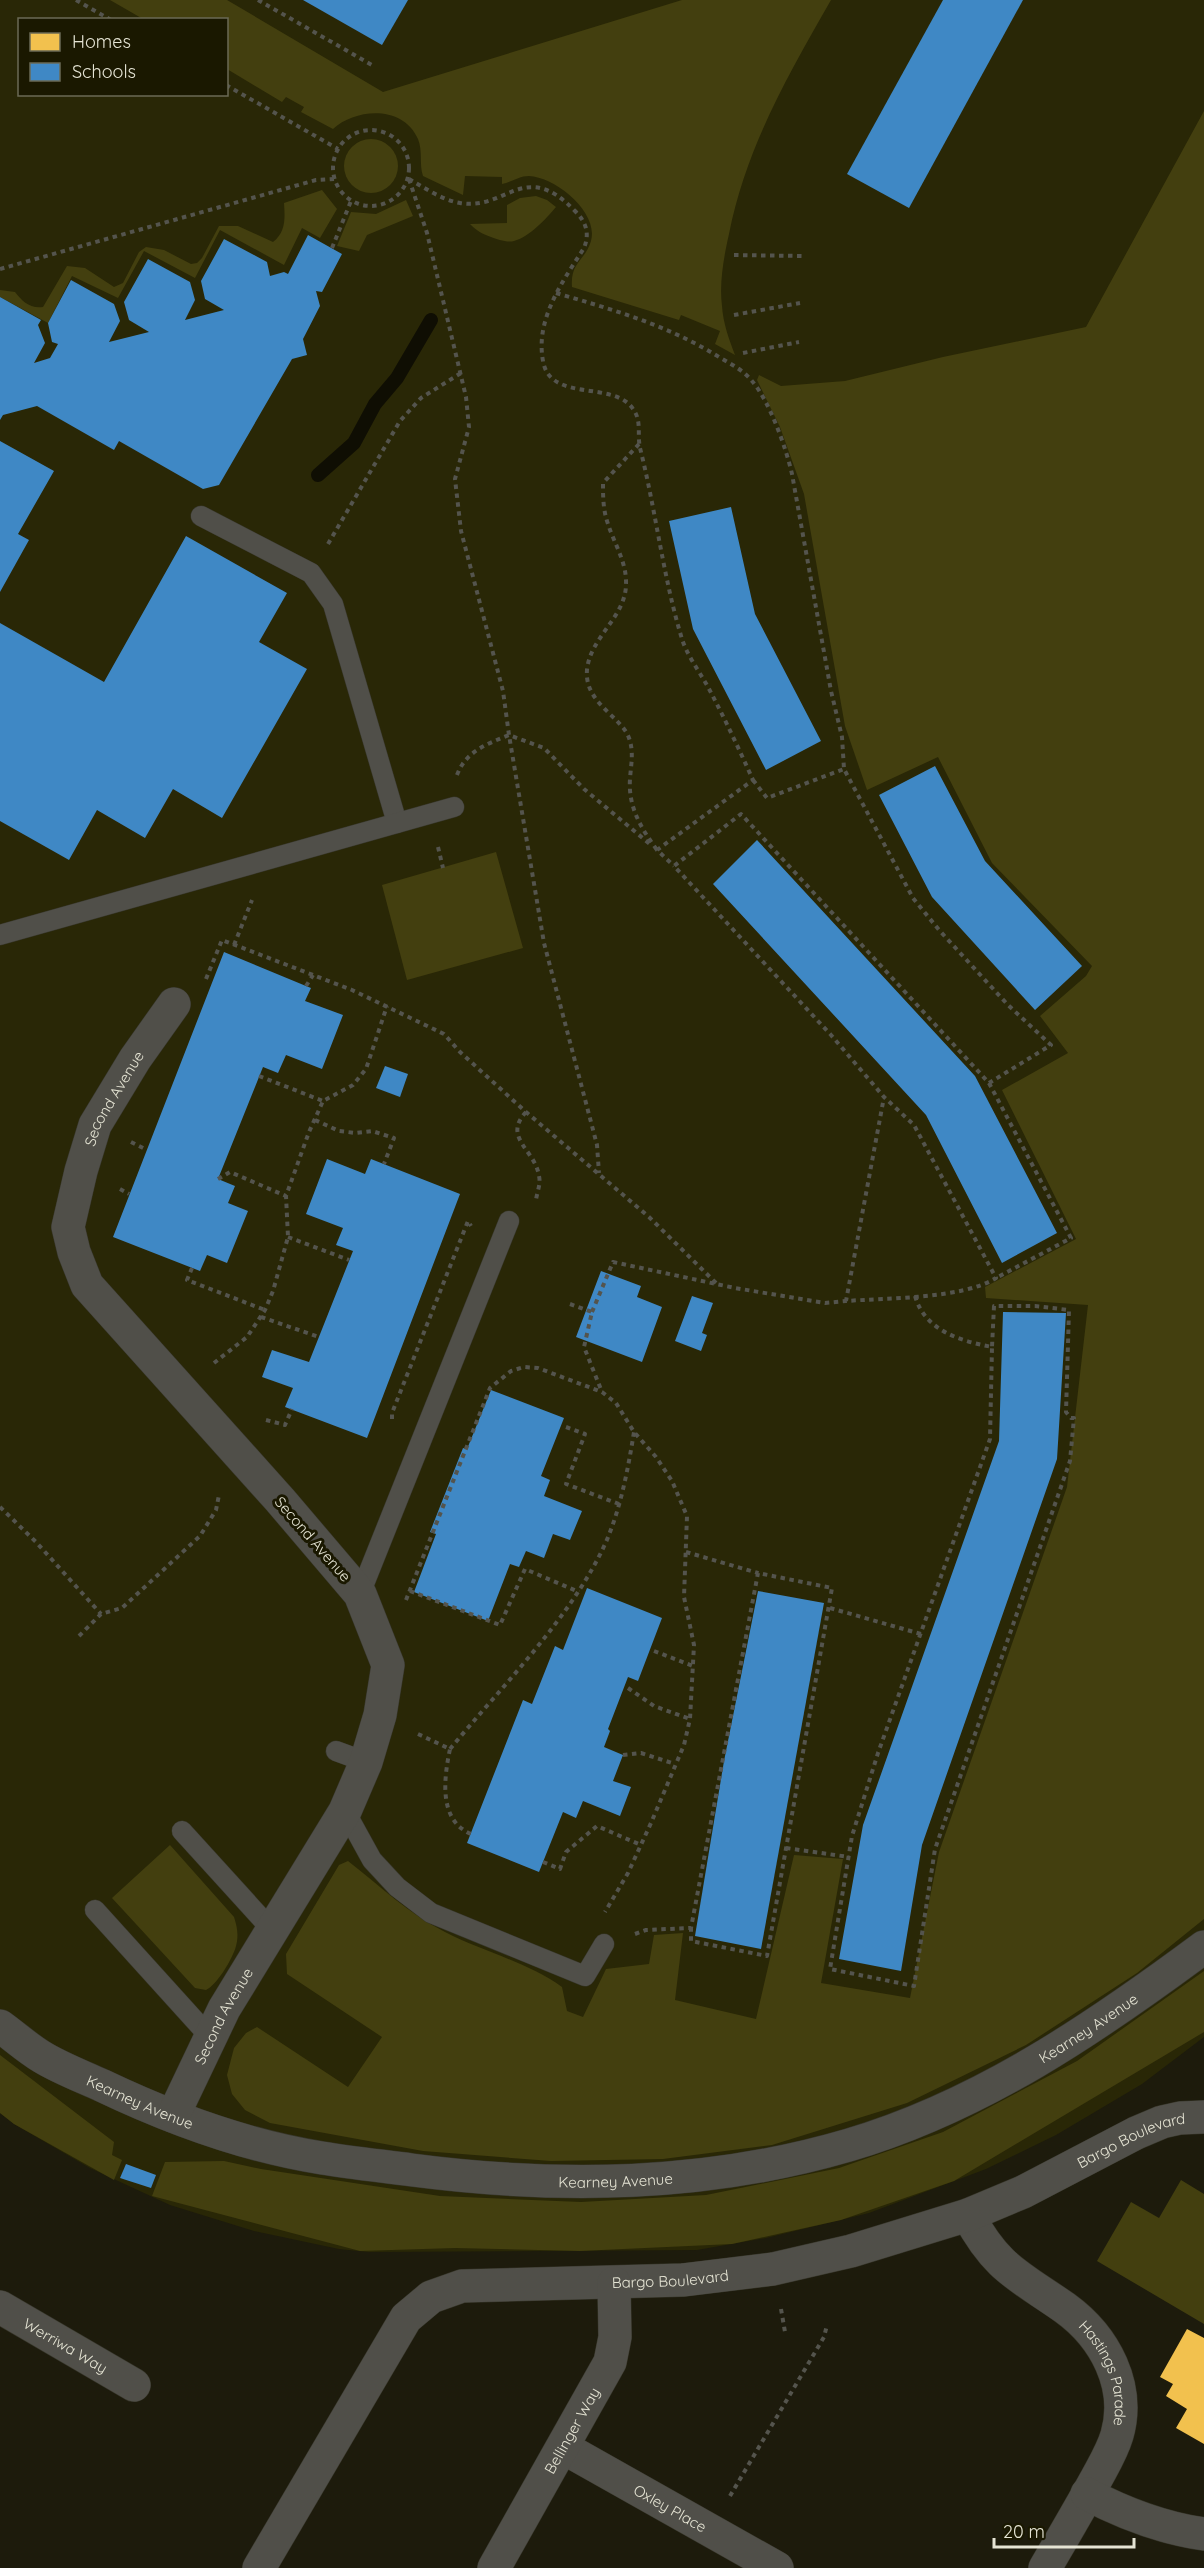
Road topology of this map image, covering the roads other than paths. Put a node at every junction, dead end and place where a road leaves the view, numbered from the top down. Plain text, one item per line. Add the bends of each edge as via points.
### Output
1 (201, 516) dead end
2 (454, 807) road end
3 (397, 823) junction
4 (0, 935) edge
5 (174, 1004) road end
6 (509, 1221) road end
7 (360, 1594) junction
8 (336, 1751) dead end
9 (366, 1762) junction
10 (345, 1811) junction
11 (182, 1831) dead end
12 (95, 1911) dead end
13 (271, 1929) junction
14 (604, 1944) road end
15 (1204, 1947) edge
16 (0, 2026) edge
17 (209, 2036) junction
18 (173, 2116) junction
19 (1204, 2117) edge
20 (968, 2215) junction
21 (614, 2283) junction
22 (0, 2307) edge
23 (134, 2385) dead end
24 (564, 2448) junction
25 (1088, 2494) junction
26 (1204, 2534) edge
27 (259, 2568) edge
28 (494, 2568) edge
29 (777, 2568) edge
30 (1045, 2568) edge

1 - 3 lane via 311,573 333,604
2 - 3 lane
3 - 4 lane
5 - 7 street, Second Avenue via 95,1125 68,1227 74,1252 87,1285
6 - 7 lane
7 - 9 street, Second Avenue via 388,1665 380,1715
8 - 9 lane
9 - 10 street, Second Avenue
10 - 13 street, Second Avenue
10 - 14 lane via 372,1860 397,1887 431,1913 585,1976
11 - 13 lane
12 - 17 lane
13 - 17 street, Second Avenue
15 - 18 street, Kearney Avenue via 1021,2071 947,2108 850,2145 731,2172 619,2181 456,2176 320,2158
16 - 18 street, Kearney Avenue via 43,2057
17 - 18 street, Second Avenue
19 - 20 street, Bargo Boulevard via 1180,2118 1136,2133 1023,2192
20 - 21 street, Bargo Boulevard via 851,2251 773,2269 683,2280
20 - 25 street, Hastings Parade via 994,2256 1078,2319 1110,2362 1120,2394 1120,2420 1112,2448
21 - 24 street, Bellinger Way via 615,2337 610,2362
21 - 27 street, Bargo Boulevard via 462,2286 431,2297 413,2310
22 - 23 street, Werriwa Way
24 - 28 street, Bellinger Way
24 - 29 street, Oxley Place
25 - 26 street via 1138,2518
25 - 30 street, Hastings Parade

